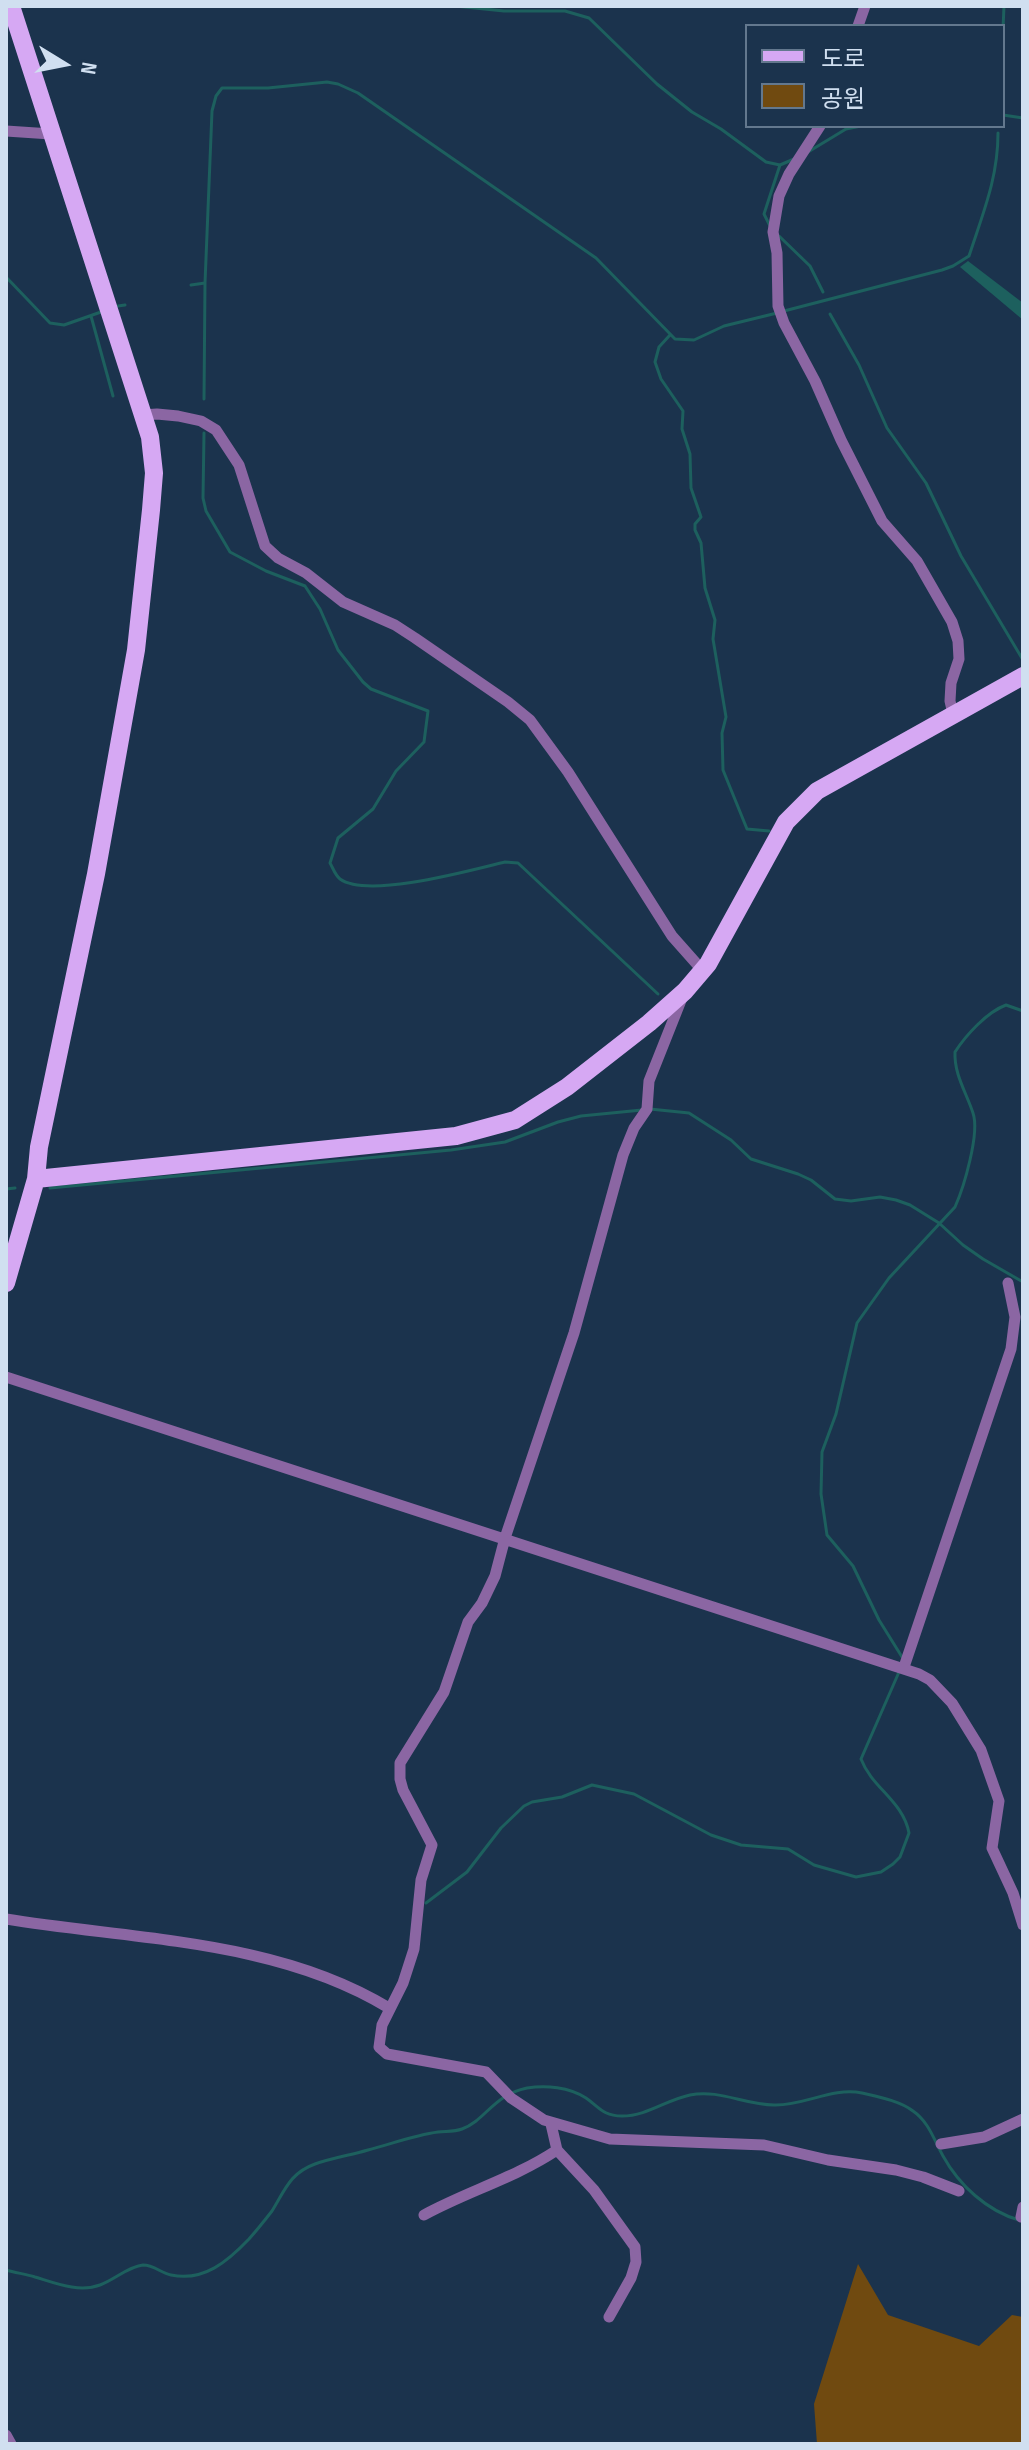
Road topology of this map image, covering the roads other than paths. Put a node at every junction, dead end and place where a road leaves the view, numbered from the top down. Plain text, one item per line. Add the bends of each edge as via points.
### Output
1 (11, 6) edge
2 (819, 128) edge
3 (6, 131) edge
4 (51, 134) junction
5 (142, 415) junction
6 (1023, 676) edge
7 (953, 714) junction
8 (703, 971) junction
9 (685, 991) junction
10 (36, 1179) junction
11 (6, 1283) edge
12 (1008, 1283) dead end
13 (1017, 1350) edge
14 (6, 1377) edge
15 (505, 1538) junction
16 (904, 1667) junction
17 (6, 1919) edge
18 (1023, 1925) edge
19 (389, 2008) junction
20 (1023, 2119) edge
21 (551, 2124) junction
22 (941, 2144) dead end
23 (557, 2150) junction
24 (959, 2191) dead end
25 (424, 2215) dead end
26 (609, 2317) dead end
27 (6, 2435) edge
28 (11, 2444) edge

1 - 4 main road
2 - 7 street via 779,196 773,232 778,306 882,521 917,561 952,622 959,659 951,683
3 - 4 street
4 - 5 main road
5 - 8 street via 178,416 216,430 239,465 265,546 343,602 405,631 530,720 672,936
5 - 10 main road via 154,473 136,650
6 - 7 main road
7 - 8 main road via 817,791 794,812
8 - 9 main road
9 - 10 main road via 567,1087 515,1120 480,1131
9 - 15 street via 649,1081 647,1109 630,1136 574,1333
10 - 11 main road
12 - 13 street
13 - 16 street
14 - 15 street
15 - 16 street
15 - 19 street via 495,1576 468,1622 444,1692 400,1763 403,1790 432,1845 421,1880 414,1949
16 - 18 street via 939,1689 981,1750 999,1801 992,1848
17 - 19 street via 273,1959 346,1985
19 - 21 street via 378,2043 383,2052 480,2070
20 - 22 street via 984,2137
21 - 23 street
21 - 24 street via 626,2141 764,2145 896,2170
23 - 25 street via 532,2167
23 - 26 street via 635,2247 631,2278
27 - 28 street

